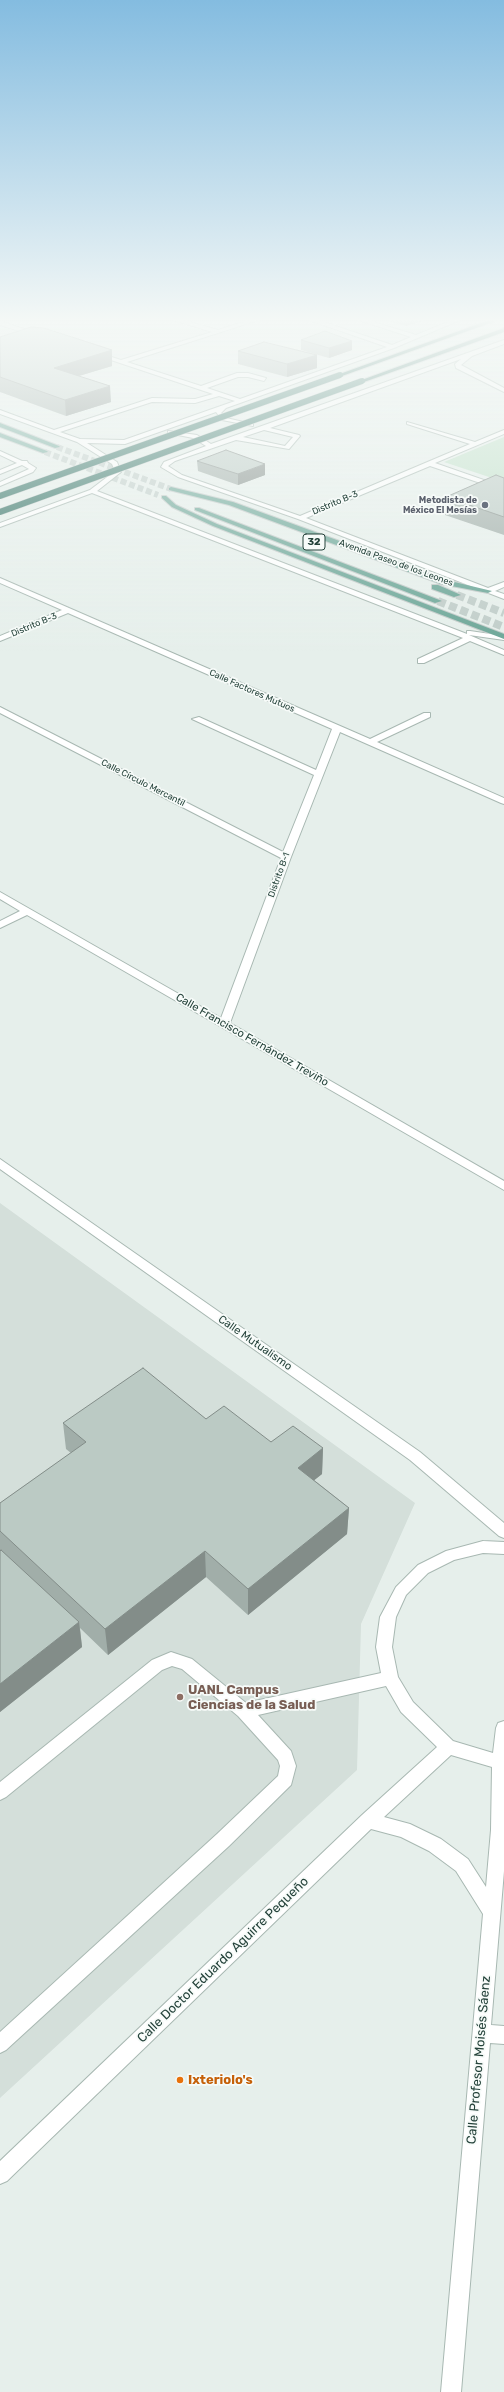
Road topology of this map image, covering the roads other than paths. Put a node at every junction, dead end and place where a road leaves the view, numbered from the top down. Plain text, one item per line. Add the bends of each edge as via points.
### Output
1 (12, 430) edge
2 (48, 430) edge
3 (61, 430) edge
4 (159, 430) edge
5 (187, 430) edge
6 (228, 430) edge
7 (259, 430) edge
8 (271, 430) edge
9 (430, 430) edge
10 (54, 432) junction
11 (152, 432) junction
12 (504, 432) edge
13 (0, 435) edge
14 (236, 438) junction
15 (79, 441) junction
16 (476, 444) junction
17 (58, 447) tunnel mouth
18 (211, 447) junction
19 (218, 450) dead end
20 (45, 452) tunnel mouth
21 (0, 453) edge
22 (25, 462) junction
23 (428, 463) junction
24 (0, 472) edge
25 (0, 484) edge
26 (504, 489) edge
27 (92, 491) junction
28 (0, 496) edge
29 (0, 512) edge
30 (300, 518) junction
31 (0, 525) edge
32 (0, 580) edge
33 (504, 584) edge
34 (488, 591) junction
35 (504, 594) edge
36 (457, 595) tunnel mouth
37 (504, 597) edge
38 (438, 601) tunnel mouth
39 (68, 610) junction
40 (453, 631) junction
41 (470, 638) junction
42 (504, 638) edge
43 (0, 639) edge
44 (504, 653) edge
45 (421, 661) dead end
46 (0, 710) edge
47 (427, 715) dead end
48 (196, 719) dead end
49 (337, 728) junction
50 (370, 742) junction
51 (320, 775) junction
52 (504, 801) edge
53 (286, 857) junction
54 (0, 895) edge
55 (27, 911) junction
56 (0, 925) edge
57 (225, 1023) junction
58 (0, 1163) edge
59 (504, 1186) edge
60 (504, 1532) edge
61 (504, 1548) edge
62 (390, 1678) junction
63 (244, 1711) junction
64 (504, 1728) edge
65 (448, 1747) junction
66 (502, 1763) edge
67 (0, 1792) edge
68 (368, 1820) junction
69 (491, 1911) junction
70 (482, 2033) junction
71 (504, 2035) edge
72 (0, 2044) edge
73 (0, 2174) edge
74 (451, 2392) edge

1 - 17 main road
2 - 10 street
3 - 10 street
4 - 11 street
5 - 28 highway, bridge
6 - 29 highway, bridge
7 - 14 street
8 - 14 street via 297,436 287,448
9 - 16 street
10 - 15 street
11 - 15 street via 112,444
11 - 18 street via 196,436
12 - 16 street, Distrito B-3
13 - 20 main road
14 - 18 street
15 - 27 street via 115,464 118,472
16 - 23 street, Distrito B-3
18 - 19 street
18 - 30 street via 173,460 164,467 180,476
21 - 22 street
22 - 24 street
22 - 25 street via 33,468 31,471
23 - 26 street
23 - 30 street, Distrito B-3
27 - 31 street
27 - 40 street
30 - 34 street
32 - 39 street, Calle Factores Mutuos
33 - 34 street
34 - 35 street
34 - 36 main road, Avenida Paseo de los Leones / 32 via 444,582 231,503 171,489
34 - 37 street
38 - 42 main road, Avenida Paseo de los Leones / 32 via 161,496 174,506 215,526
39 - 43 street, Distrito B-3
39 - 49 street, Calle Factores Mutuos
40 - 41 street
40 - 42 street
41 - 44 street
41 - 45 street
46 - 53 street, Calle Círculo Mercantil
47 - 50 street
48 - 51 street
49 - 50 street, Calle Factores Mutuos
49 - 51 street, Distrito B-1
50 - 52 street, Calle Factores Mutuos
51 - 53 street, Distrito B-1
53 - 57 street, Distrito B-1
54 - 55 street, Calle Francisco Fernández Treviño
55 - 56 street
55 - 57 street, Calle Francisco Fernández Treviño
57 - 59 street, Calle Francisco Fernández Treviño
58 - 60 street, Calle Mutualismo via 416,1456
61 - 62 street via 483,1548 450,1555 422,1570 401,1591 388,1617 384,1647
62 - 63 street
62 - 65 street via 407,1707
63 - 67 street via 187,1664 171,1659 157,1665
63 - 72 street via 285,1756 288,1766 285,1780
64 - 66 street, Calle Profesor Moisés Sáenz
65 - 66 street
65 - 68 street, Calle Doctor Eduardo Aguirre Pequeño
66 - 69 street, Calle Profesor Moisés Sáenz
68 - 69 street via 404,1830 435,1845 462,1865
68 - 73 street, Calle Doctor Eduardo Aguirre Pequeño
69 - 70 street, Calle Profesor Moisés Sáenz
70 - 71 street
70 - 74 street, Calle Profesor Moisés Sáenz

